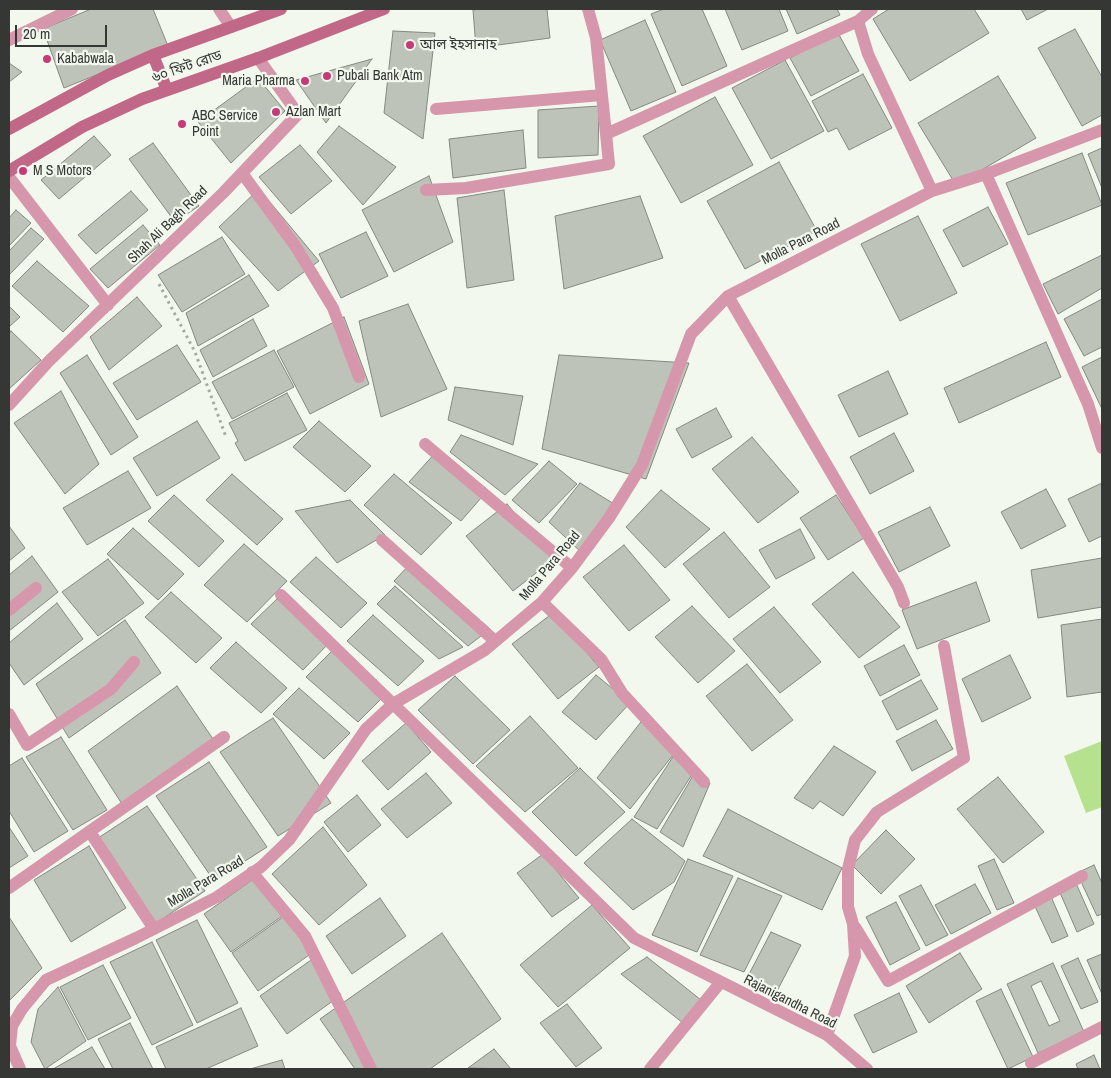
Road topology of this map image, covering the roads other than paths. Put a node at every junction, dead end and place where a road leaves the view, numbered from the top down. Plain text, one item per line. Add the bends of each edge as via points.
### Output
1 (72, 9) edge
2 (219, 9) edge
3 (281, 9) edge
4 (384, 9) edge
5 (588, 9) edge
6 (872, 9) edge
7 (858, 21) junction
8 (231, 26) junction
9 (9, 40) edge
10 (153, 55) junction
11 (258, 58) junction
12 (167, 90) junction
13 (602, 95) junction
14 (436, 108) dead end
15 (9, 129) edge
16 (1102, 130) edge
17 (606, 134) junction
18 (9, 171) edge
19 (242, 173) junction
20 (986, 174) junction
21 (9, 177) edge
22 (426, 190) dead end
23 (932, 192) junction
24 (728, 296) junction
25 (108, 305) junction
26 (359, 377) dead end
27 (9, 405) edge
28 (425, 444) dead end
29 (1102, 448) edge
30 (382, 540) dead end
31 (572, 568) junction
32 (36, 588) dead end
33 (281, 595) dead end
34 (542, 602) junction
35 (904, 603) dead end
36 (9, 610) edge
37 (495, 641) junction
38 (944, 646) dead end
39 (134, 662) dead end
40 (393, 704) junction
41 (9, 714) edge
42 (224, 737) dead end
43 (704, 782) dead end
44 (90, 832) junction
45 (252, 872) junction
46 (1082, 876) dead end
47 (9, 888) edge
48 (853, 924) junction
49 (154, 929) junction
50 (720, 983) junction
51 (1102, 1027) edge
52 (827, 1035) junction
53 (9, 1046) edge
54 (1031, 1063) dead end
55 (20, 1069) edge
56 (372, 1069) edge
57 (650, 1069) edge
58 (867, 1069) edge

1 - 9 street
2 - 8 street
3 - 8 street, ৬০ ফিট রোড
4 - 11 street, ৬০ ফিট রোড
5 - 13 street via 596,38
6 - 7 street
7 - 17 street
7 - 23 street via 868,54
8 - 10 street, ৬০ ফিট রোড
10 - 12 street
10 - 15 street, ৬০ ফিট রোড via 108,75
11 - 12 street, ৬০ ফিট রোড
11 - 19 street, Shah Ali Bagh Road via 298,114
12 - 18 street, ৬০ ফিট রোড via 82,127
13 - 14 street
13 - 17 street
16 - 20 street, Molla Para Road
17 - 22 street via 609,164 466,188
19 - 25 street, Shah Ali Bagh Road
19 - 26 street via 296,247 333,308
20 - 23 street, Molla Para Road
20 - 29 street via 1088,404
21 - 25 street
23 - 24 street, Molla Para Road
24 - 31 street, Molla Para Road via 691,334 642,465
24 - 35 street via 898,587
25 - 27 street, Shah Ali Bagh Road via 49,361
28 - 31 street
30 - 37 street
31 - 34 street, Molla Para Road
32 - 36 street
33 - 40 street, Rajanigandha Road
34 - 37 street, Molla Para Road
34 - 43 street via 601,659 622,693
37 - 40 street, Molla Para Road
38 - 48 street via 964,758 877,812 855,840 848,869 848,907
39 - 41 street via 111,689 27,745
40 - 45 street, Molla Para Road via 366,729 289,840
40 - 50 street, Rajanigandha Road via 634,938
42 - 44 street
44 - 47 street
44 - 49 street
45 - 49 street, Molla Para Road via 217,897
45 - 56 street via 306,936
46 - 48 street via 888,980
48 - 52 street via 855,956
49 - 53 street, Molla Para Road via 46,980 12,1026
50 - 52 street, Rajanigandha Road
50 - 57 street
51 - 54 street
52 - 58 street, Rajanigandha Road
53 - 55 street, Molla Para Road

